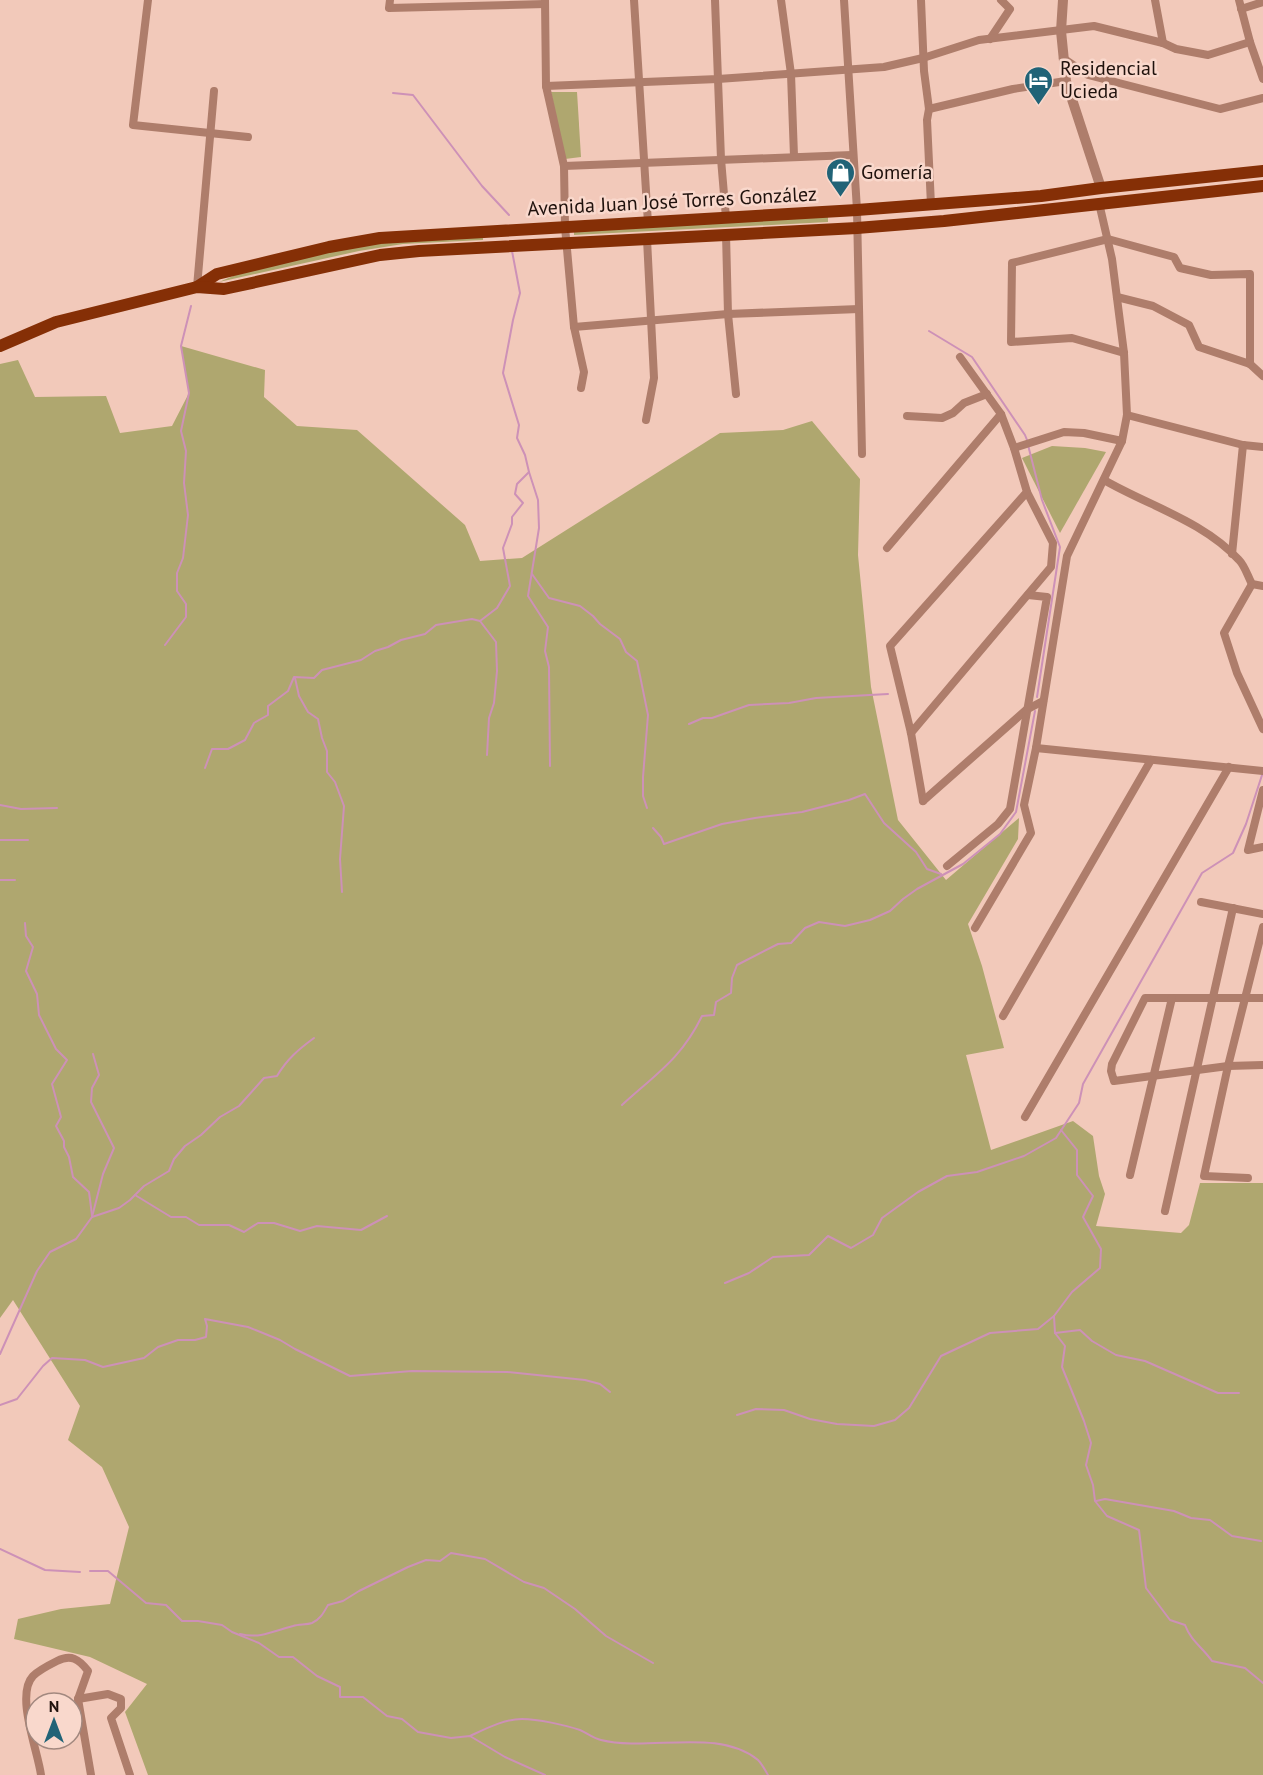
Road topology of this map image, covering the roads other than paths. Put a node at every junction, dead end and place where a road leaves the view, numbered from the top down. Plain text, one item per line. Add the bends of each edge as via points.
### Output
1 (148, 0) edge
2 (390, 0) edge
3 (634, 0) edge
4 (715, 0) edge
5 (781, 0) edge
6 (844, 0) edge
7 (921, 0) edge
8 (1001, 0) edge
9 (1063, 0) edge
10 (1155, 0) edge
11 (545, 2) edge
12 (1263, 2) edge
13 (1240, 4) edge
14 (1062, 31) junction
15 (990, 39) junction
16 (1250, 42) junction
17 (1163, 44) junction
18 (1063, 57) junction
19 (923, 58) junction
20 (847, 70) junction
21 (790, 74) junction
22 (718, 79) junction
23 (1263, 79) edge
24 (1066, 81) junction
25 (638, 82) junction
26 (546, 86) junction
27 (214, 91) dead end
28 (1263, 98) edge
29 (929, 109) junction
30 (211, 133) junction
31 (248, 136) dead end
32 (852, 155) junction
33 (794, 156) junction
34 (721, 159) junction
35 (644, 163) junction
36 (564, 166) junction
37 (1263, 171) edge
38 (1263, 186) edge
39 (1101, 188) junction
40 (1099, 203) junction
41 (931, 205) junction
42 (856, 210) junction
43 (726, 218) junction
44 (648, 223) junction
45 (565, 227) junction
46 (857, 228) junction
47 (526, 229) junction
48 (726, 234) junction
49 (646, 239) junction
50 (1108, 239) junction
51 (566, 244) junction
52 (527, 246) junction
53 (197, 287) junction
54 (1117, 297) junction
55 (859, 309) junction
56 (728, 314) junction
57 (649, 322) junction
58 (574, 327) junction
59 (0, 346) edge
60 (1124, 353) junction
61 (960, 357) dead end
62 (1250, 364) junction
63 (1263, 376) edge
64 (581, 388) dead end
65 (736, 394) dead end
66 (987, 394) junction
67 (1001, 414) junction
68 (1127, 415) junction
69 (907, 416) dead end
70 (646, 420) dead end
71 (1122, 441) junction
72 (1243, 445) junction
73 (1014, 447) junction
74 (1263, 447) edge
75 (862, 454) dead end
76 (1104, 480) junction
77 (1027, 492) junction
78 (887, 548) dead end
79 (1232, 554) junction
80 (1252, 584) junction
81 (1263, 586) edge
82 (1028, 595) junction
83 (1043, 701) junction
84 (1258, 706) edge
85 (1027, 709) junction
86 (1263, 729) edge
87 (911, 733) junction
88 (1036, 748) junction
89 (1151, 760) junction
90 (1229, 767) junction
91 (1263, 771) edge
92 (1263, 790) edge
93 (1263, 847) edge
94 (946, 866) dead end
95 (1201, 902) dead end
96 (1233, 908) junction
97 (1263, 914) edge
98 (1263, 927) edge
99 (975, 928) dead end
100 (1172, 998) junction
101 (1212, 998) junction
102 (1245, 998) junction
103 (1263, 998) edge
104 (1003, 1016) dead end
105 (1263, 1065) edge
106 (1228, 1066) junction
107 (1197, 1070) junction
108 (1155, 1076) junction
109 (1025, 1118) dead end
110 (1130, 1174) dead end
111 (1248, 1178) dead end
112 (1165, 1211) dead end
113 (27, 1691) edge
114 (81, 1691) edge
115 (84, 1698) edge
116 (84, 1734) edge
117 (37, 1751) edge
118 (41, 1775) edge
119 (91, 1775) edge
120 (130, 1775) edge

1 - 30 street via 133,125
2 - 11 street via 389,8
3 - 25 street
4 - 22 street
5 - 21 street
6 - 20 street
7 - 19 street
8 - 15 street via 1010,9
9 - 14 street
10 - 17 street
11 - 26 street
12 - 13 street
13 - 16 street
14 - 15 street
14 - 17 street via 1094,26
14 - 18 street
15 - 19 street
16 - 17 street via 1208,55
16 - 23 street
18 - 24 street
18 - 28 street via 1088,75 1220,109
19 - 20 street via 884,68
19 - 29 street
20 - 21 street
20 - 32 street
21 - 22 street
21 - 33 street
22 - 25 street
22 - 34 street
24 - 29 street
24 - 39 street
25 - 26 street
25 - 35 street
26 - 36 street
27 - 30 street
29 - 41 street
30 - 31 street
30 - 53 street
32 - 33 street
32 - 42 street
33 - 34 street
34 - 35 street
34 - 43 street
35 - 36 street
35 - 44 street
36 - 45 street
37 - 39 main road, Avenida Juan José Torres González
38 - 40 main road, Avenida Juan José Torres González
39 - 41 main road, Avenida Juan José Torres González
40 - 46 main road, Avenida Juan José Torres González
40 - 50 street
41 - 42 main road, Avenida Juan José Torres González
42 - 43 main road, Avenida Juan José Torres González
42 - 46 street
43 - 44 main road, Avenida Juan José Torres González
44 - 45 main road, Avenida Juan José Torres González
45 - 47 main road, Avenida Juan José Torres González
45 - 51 street
46 - 48 main road, Avenida Juan José Torres González
46 - 55 street
47 - 52 main road
47 - 53 main road, Avenida Juan José Torres González via 415,235 329,247 218,274
48 - 49 main road, Avenida Juan José Torres González
48 - 56 street
49 - 51 main road, Avenida Juan José Torres González
49 - 57 street
50 - 54 street
50 - 60 street via 1012,263 1011,342 1072,338
50 - 62 street via 1174,257 1180,268 1211,275 1250,274
51 - 52 main road, Avenida Juan José Torres González
51 - 58 street
52 - 53 main road, Avenida Juan José Torres González via 380,255 224,289
53 - 59 main road, Avenida Juan José Torres González via 56,322
54 - 60 street
54 - 62 street via 1160,310 1188,325 1199,347
55 - 56 street
55 - 75 street
56 - 57 street
56 - 65 street
57 - 58 street
57 - 70 street via 654,378
58 - 64 street via 584,372
60 - 68 street
61 - 66 street
62 - 63 street
66 - 67 street
66 - 69 street via 942,418
67 - 73 street
67 - 78 street
68 - 71 street
68 - 72 street
71 - 73 street via 1064,432
71 - 76 street
72 - 74 street
72 - 79 street
73 - 77 street
76 - 79 street via 1188,521
76 - 83 street via 1067,556
77 - 82 street via 1053,543 1051,567
77 - 87 street via 890,646
79 - 80 street via 1241,561
80 - 81 street
80 - 84 street via 1224,633 1237,673
82 - 85 street via 1047,597
82 - 87 street
83 - 85 street
83 - 88 street
84 - 86 street
85 - 87 street via 923,801
85 - 94 street via 1010,809 998,824
88 - 89 street
88 - 99 street via 1024,805 1031,832
89 - 90 street
89 - 104 street
90 - 91 street
90 - 109 street
92 - 93 street via 1248,849
95 - 96 street
96 - 97 street
96 - 101 street
98 - 102 street
100 - 101 street
100 - 108 street
100 - 108 street via 1145,998 1112,1064 1114,1081
101 - 102 street
101 - 107 street
102 - 103 street
102 - 106 street
105 - 106 street
106 - 107 street
106 - 111 street via 1204,1176
107 - 108 street
107 - 112 street
108 - 110 street
113 - 114 street via 33,1677 71,1657 81,1661 88,1671
115 - 120 street via 108,1694 121,1699 121,1708 111,1718
116 - 119 street
117 - 118 street

